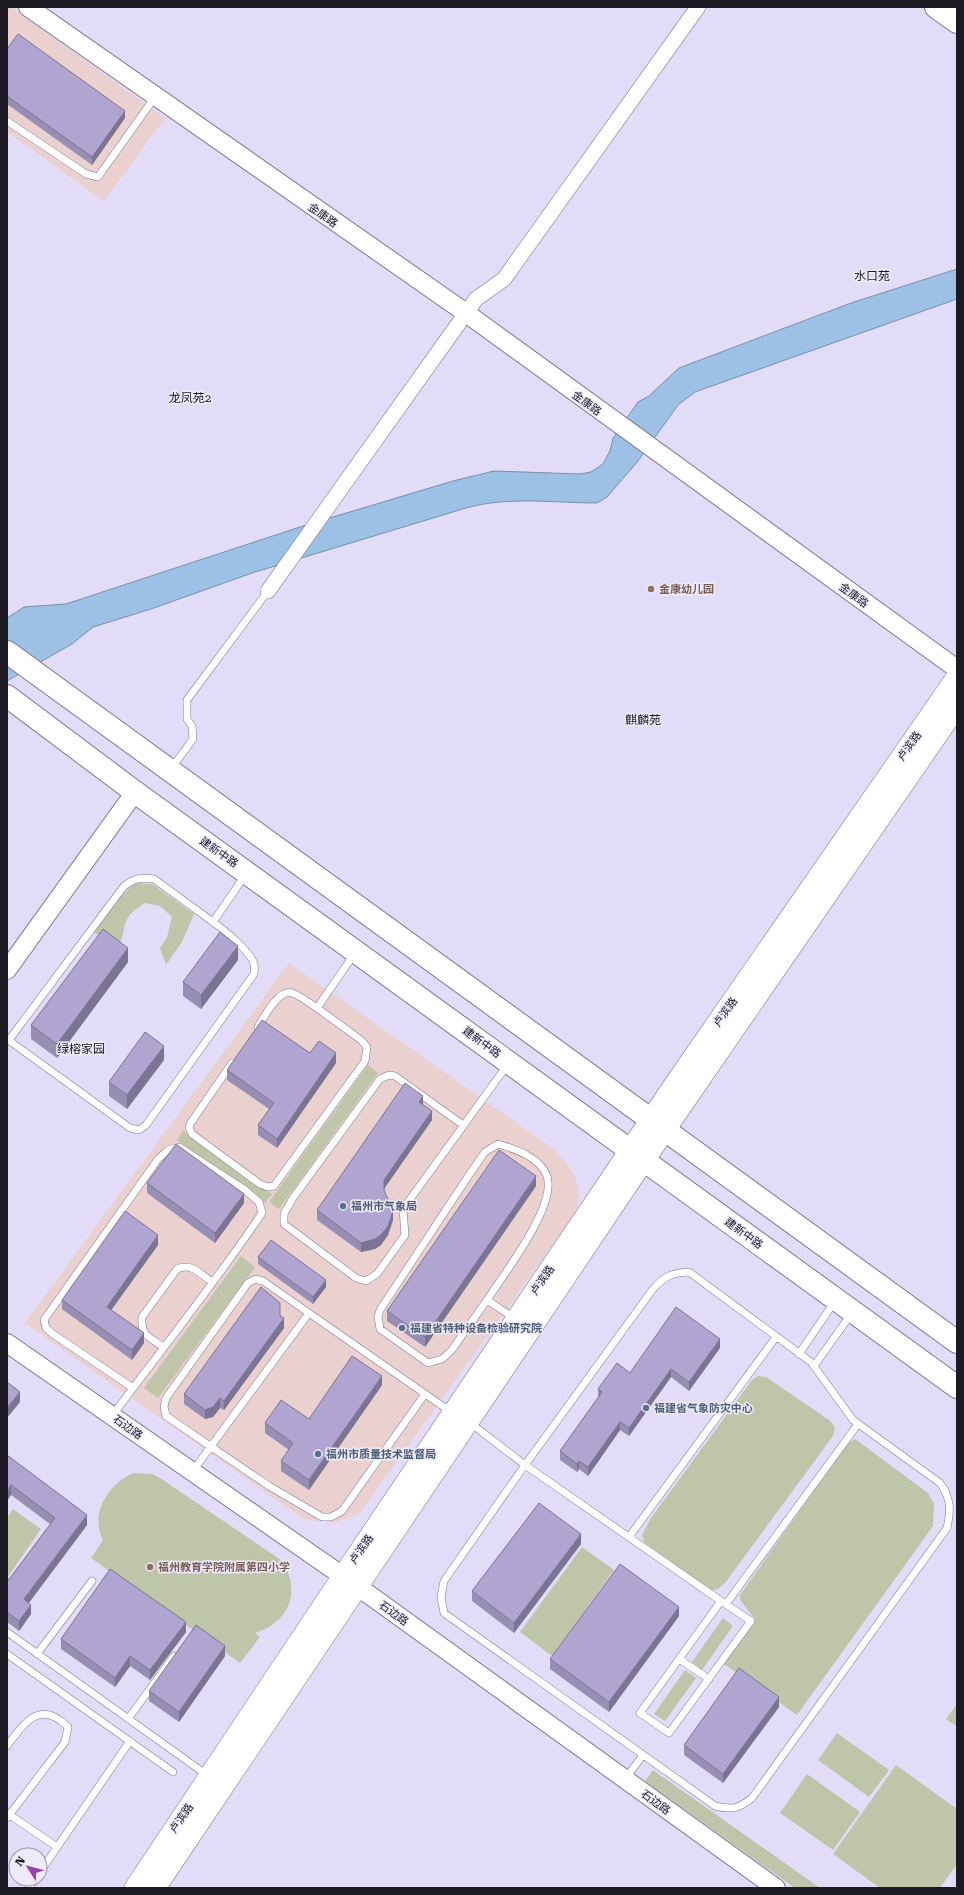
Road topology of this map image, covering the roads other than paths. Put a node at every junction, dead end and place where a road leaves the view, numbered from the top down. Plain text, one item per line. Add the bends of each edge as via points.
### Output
1 (28, 7) edge
2 (698, 7) edge
3 (936, 7) edge
4 (957, 22) edge
5 (155, 97) junction
6 (7, 121) edge
7 (466, 313) junction
8 (268, 591) joint
9 (7, 652) edge
10 (957, 669) edge
11 (957, 677) edge
12 (7, 696) edge
13 (957, 706) edge
14 (171, 770) junction
15 (134, 792) junction
16 (248, 872) junction
17 (212, 922) junction
18 (357, 951) junction
19 (7, 970) edge
20 (317, 1008) junction
21 (252, 1035) edge
22 (8, 1039) edge
23 (238, 1054) edge
24 (509, 1062) junction
25 (463, 1125) junction
26 (658, 1125) junction
27 (637, 1155) junction
28 (212, 1282) junction
29 (487, 1300) junction
30 (845, 1306) junction
31 (309, 1313) junction
32 (516, 1319) junction
33 (776, 1337) junction
34 (957, 1342) edge
35 (7, 1343) edge
36 (163, 1347) junction
37 (799, 1354) junction
38 (814, 1366) junction
39 (957, 1387) edge
40 (133, 1388) junction
41 (425, 1394) junction
42 (112, 1416) junction
43 (460, 1417) junction
44 (858, 1424) junction
45 (211, 1447) junction
46 (525, 1465) junction
47 (192, 1472) junction
48 (629, 1537) junction
49 (92, 1581) dead end
50 (350, 1581) junction
51 (724, 1602) junction
52 (7, 1632) edge
53 (180, 1648) edge
54 (7, 1654) edge
55 (38, 1654) junction
56 (679, 1659) junction
57 (709, 1679) junction
58 (128, 1719) junction
59 (130, 1741) junction
60 (7, 1746) edge
61 (643, 1755) junction
62 (173, 1772) dead end
63 (209, 1776) junction
64 (625, 1779) junction
65 (8, 1816) edge
66 (57, 1847) junction
67 (48, 1860) edge
68 (135, 1888) edge
69 (155, 1888) edge
70 (776, 1888) edge

1 - 5 street, 金康路
2 - 7 street via 504,279 476,299
3 - 4 main road
5 - 6 lane via 98,177 86,174
5 - 7 street, 金康路
7 - 8 street
7 - 10 street, 金康路
8 - 14 lane via 187,700 187,719 192,726 193,739
9 - 14 main road
11 - 26 main road, 卢滨路
12 - 15 main road, 建新中路
13 - 26 main road
14 - 26 main road
15 - 16 main road, 建新中路
15 - 19 street
16 - 17 lane
16 - 18 main road, 建新中路
17 - 22 lane via 154,879 133,879 124,886
17 - 22 lane via 226,931 250,957 254,964 254,974 146,1125 139,1130 130,1128
18 - 20 lane
18 - 24 main road, 建新中路
20 - 21 lane via 288,992 279,996
20 - 23 lane via 361,1040 367,1047 365,1061 274,1186 260,1184 192,1134 189,1128
24 - 25 lane
24 - 27 main road, 建新中路
25 - 25 lane via 389,1074 380,1079 293,1198 284,1214 284,1224 356,1278 366,1281 376,1274 405,1235 403,1209
26 - 27 main road, 卢滨路
26 - 34 main road
27 - 30 main road, 建新中路
27 - 32 main road, 卢滨路
27 - 43 main road
28 - 36 lane
28 - 36 lane via 191,1267 184,1265 177,1269 142,1317 141,1327 144,1333
28 - 40 lane via 262,1213 259,1202 245,1190 178,1147 168,1150 158,1159 44,1320 46,1328 53,1334
29 - 29 lane via 533,1229 548,1191 547,1176 539,1164 515,1149 498,1144 485,1152 477,1163 380,1310 380,1329 428,1363 442,1358 451,1351
29 - 32 lane
30 - 37 lane
30 - 38 lane
30 - 39 main road, 建新中路
31 - 41 lane
31 - 45 lane
31 - 45 lane via 263,1281 255,1280 248,1283 166,1398 164,1406 166,1416
32 - 43 main road, 卢滨路
33 - 37 lane
33 - 46 lane via 689,1272 675,1273 662,1279
33 - 48 lane
35 - 42 street, 石边路
36 - 40 lane
37 - 38 lane
38 - 44 lane
40 - 42 lane
41 - 43 lane
41 - 45 lane via 342,1511 332,1517 322,1518
42 - 47 street, 石边路
43 - 46 lane
43 - 50 main road, 卢滨路
44 - 51 lane
44 - 61 lane via 940,1483 947,1492 950,1502 947,1528 752,1798 731,1809 714,1806
45 - 47 lane
46 - 48 lane
46 - 61 lane via 444,1581 441,1597 444,1613
47 - 50 street, 石边路
48 - 51 lane
49 - 55 lane
50 - 63 main road, 卢滨路
50 - 64 street, 石边路
50 - 69 main road
51 - 56 lane
51 - 57 lane via 751,1621
52 - 55 lane
53 - 58 lane
54 - 59 lane
55 - 58 lane
56 - 57 lane
56 - 57 lane via 640,1713 670,1733
58 - 63 lane
59 - 62 lane
59 - 66 lane
60 - 65 lane via 33,1716 47,1713 68,1726 65,1742
61 - 64 lane
63 - 68 main road, 卢滨路
64 - 70 street, 石边路
65 - 66 lane
66 - 67 lane

